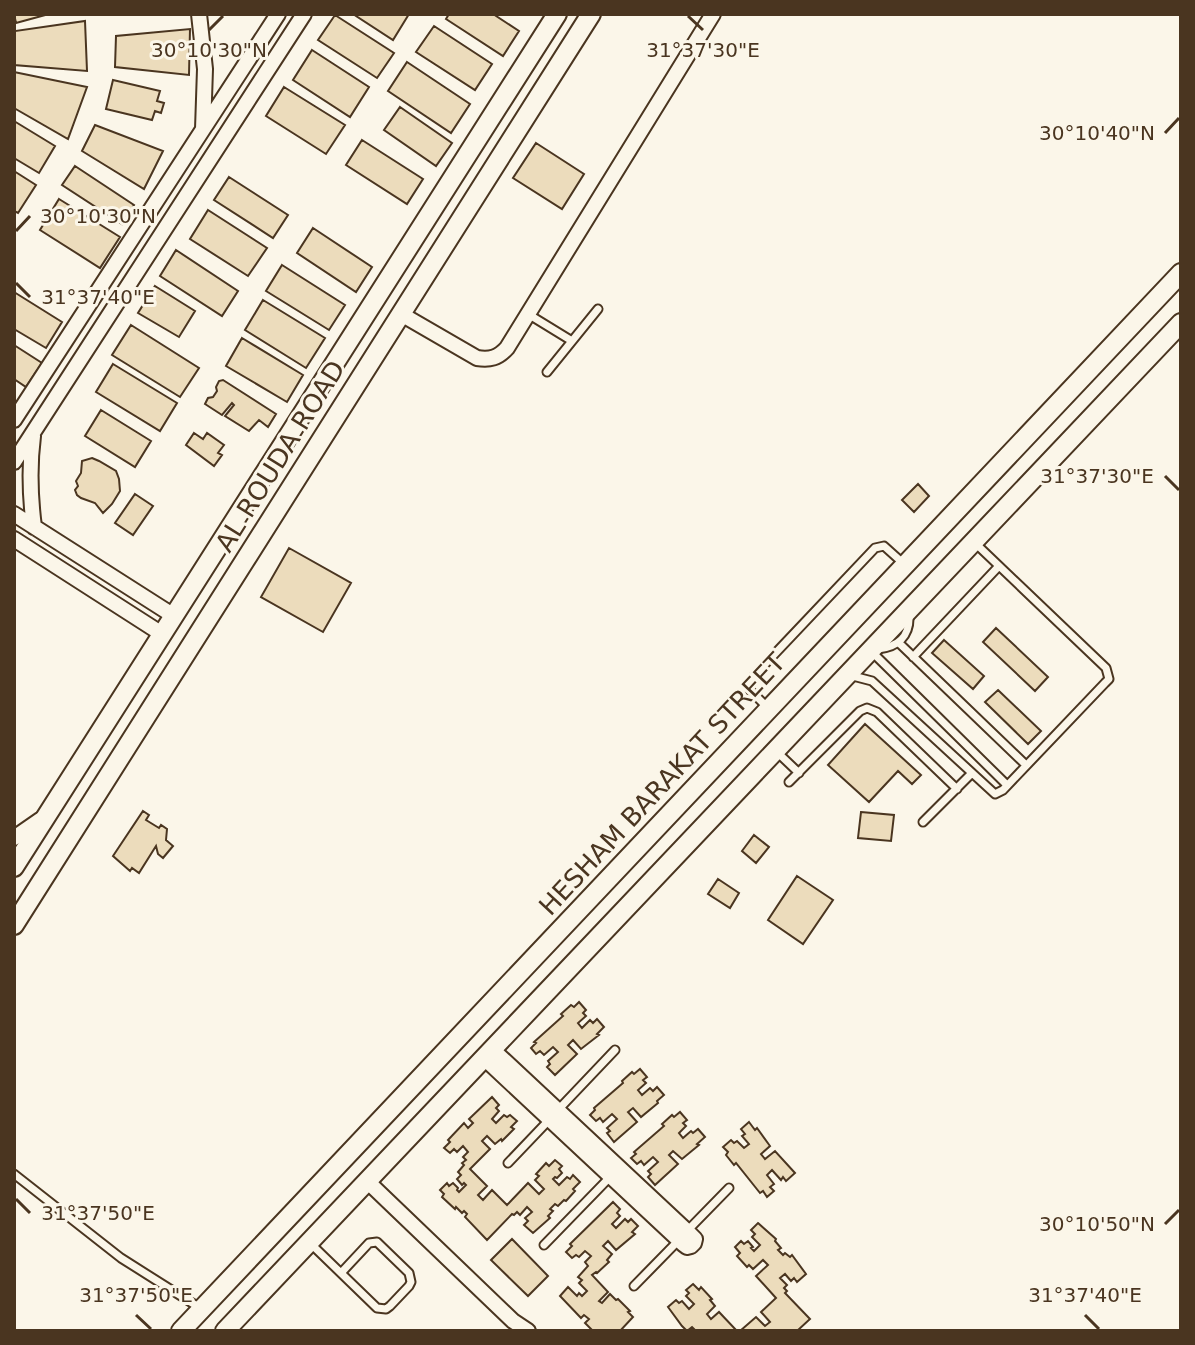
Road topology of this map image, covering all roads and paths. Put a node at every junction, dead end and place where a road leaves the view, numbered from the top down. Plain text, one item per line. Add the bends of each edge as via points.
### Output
1 (199, 14) edge
2 (277, 14) edge
3 (304, 14) edge
4 (557, 14) edge
5 (591, 14) edge
6 (713, 14) edge
7 (203, 129) junction
8 (1181, 273) edge
9 (598, 309) dead end
10 (401, 314) junction
11 (528, 314) junction
12 (1181, 323) edge
13 (572, 341) junction
14 (345, 348) junction
15 (370, 363) junction
16 (547, 372) dead end
17 (1085, 375) junction
18 (1110, 398) junction
19 (304, 412) junction
20 (14, 420) edge
21 (331, 425) junction
22 (34, 431) junction
23 (14, 462) edge
24 (14, 514) edge
25 (34, 527) junction
26 (14, 539) edge
27 (974, 541) junction
28 (905, 565) junction
29 (999, 566) junction
30 (907, 612) junction
31 (174, 616) junction
32 (162, 634) junction
33 (899, 643) junction
34 (871, 650) junction
35 (913, 657) junction
36 (847, 675) junction
37 (769, 709) junction
38 (776, 751) junction
39 (1026, 765) junction
40 (799, 773) junction
41 (971, 774) junction
42 (789, 782) dead end
43 (1007, 785) junction
44 (957, 789) junction
45 (47, 816) junction
46 (923, 822) dead end
47 (14, 838) edge
48 (14, 867) edge
49 (587, 901) junction
50 (613, 922) junction
51 (14, 925) edge
52 (615, 1050) dead end
53 (488, 1053) junction
54 (554, 1115) junction
55 (508, 1163) dead end
56 (14, 1174) edge
57 (611, 1176) junction
58 (367, 1181) junction
59 (729, 1188) dead end
60 (298, 1207) junction
61 (683, 1235) junction
62 (315, 1236) junction
63 (544, 1245) dead end
64 (341, 1273) junction
65 (634, 1286) dead end
66 (202, 1309) junction
67 (181, 1331) edge
68 (225, 1331) edge
69 (528, 1331) edge

1 - 7 street via 205,69
2 - 7 street
3 - 22 street
4 - 14 street, AL ROUDA ROAD
5 - 10 street, AL ROUDA ROAD
6 - 11 street
7 - 20 street
8 - 17 street, HESHAM BARAKAT STREET
9 - 13 lane
10 - 11 street via 484,359 503,353
10 - 15 street, AL ROUDA ROAD
11 - 13 lane
12 - 18 street
13 - 16 lane
14 - 15 street via 353,362
14 - 19 street, AL ROUDA ROAD
15 - 21 street, AL ROUDA ROAD
17 - 18 street
17 - 28 street, HESHAM BARAKAT STREET
18 - 27 street
19 - 21 street via 322,412
19 - 31 street, AL ROUDA ROAD
21 - 51 street, AL ROUDA ROAD
22 - 23 street
22 - 25 street
24 - 25 street
25 - 31 street
26 - 32 street
27 - 29 lane
27 - 30 street
28 - 37 street, HESHAM BARAKAT STREET
28 - 37 lane via 884,546 875,548 750,680 750,690
29 - 35 lane
29 - 39 lane via 1109,674
30 - 33 lane via 909,628
30 - 34 street
31 - 32 street, AL ROUDA ROAD
32 - 45 street, AL ROUDA ROAD
33 - 34 lane
33 - 35 lane
34 - 36 street
34 - 43 lane
35 - 39 lane
36 - 38 street
36 - 41 lane via 872,681
37 - 49 street, HESHAM BARAKAT STREET
38 - 40 lane
38 - 50 street
39 - 43 lane
40 - 42 lane
40 - 44 lane via 867,708
41 - 43 lane via 995,794
41 - 44 lane
44 - 46 lane
45 - 47 street
45 - 48 street, AL ROUDA ROAD
49 - 50 street
49 - 60 street, HESHAM BARAKAT STREET
50 - 53 street
52 - 54 lane
53 - 54 street
53 - 58 street
54 - 55 lane
54 - 57 street
54 - 61 street
56 - 66 lane via 121,1258
57 - 61 street
57 - 63 lane
58 - 62 street
58 - 69 street
59 - 61 lane
60 - 62 street
60 - 66 street, HESHAM BARAKAT STREET
61 - 65 lane
62 - 64 lane
62 - 68 street
64 - 64 lane via 381,1309 411,1282 409,1273 377,1242 369,1243
66 - 67 street, HESHAM BARAKAT STREET

